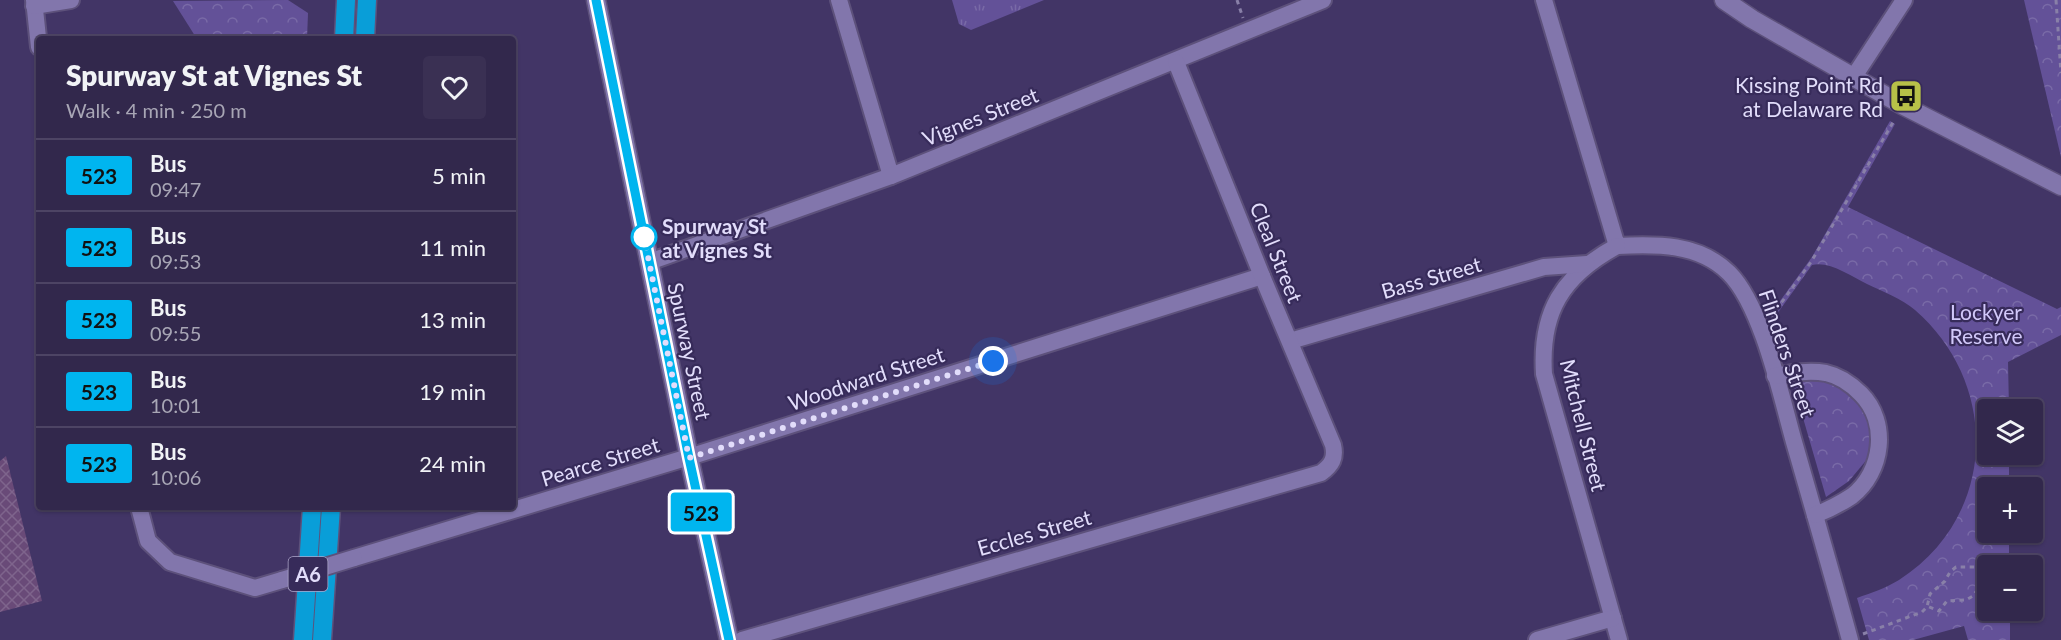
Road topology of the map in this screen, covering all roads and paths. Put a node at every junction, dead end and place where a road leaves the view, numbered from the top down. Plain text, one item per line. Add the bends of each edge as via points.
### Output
1 (71, 0) edge
2 (346, 0) edge
3 (367, 0) edge
4 (596, 0) edge
5 (838, 0) edge
6 (1323, 0) edge
7 (1544, 0) edge
8 (1724, 0) edge
9 (1904, 0) edge
10 (2056, 0) edge
11 (34, 3) edge
12 (38, 36) edge
13 (344, 36) edge
14 (365, 36) edge
15 (1176, 62) junction
16 (2061, 74) edge
17 (1853, 78) junction
18 (1892, 124) dead end
19 (891, 176) junction
20 (2061, 186) edge
21 (1617, 246) junction
22 (649, 262) junction
23 (1587, 264) junction
24 (1262, 276) junction
25 (1772, 316) dead end
26 (1290, 341) junction
27 (1775, 376) junction
28 (689, 458) junction
29 (1334, 459) joint
30 (140, 510) edge
31 (312, 510) edge
32 (331, 510) edge
33 (515, 510) edge
34 (516, 510) edge
35 (1815, 515) junction
36 (1927, 606) junction
37 (1613, 618) junction
38 (1850, 639) edge
39 (303, 640) edge
40 (322, 640) edge
41 (729, 640) edge
42 (742, 640) edge
43 (1537, 640) edge
44 (1620, 640) edge

1 - 11 street
2 - 13 highway
3 - 14 highway
4 - 22 street, Spurway Street
5 - 19 street
6 - 15 street, Vignes Street
7 - 21 street
8 - 17 street
9 - 17 street
10 - 16 path
11 - 12 street
15 - 19 street, Vignes Street
15 - 24 street, Cleal Street
17 - 20 street
18 - 25 path via 1811,262
19 - 22 street, Vignes Street
21 - 23 street, Mitchell Street
21 - 27 street, Flinders Street via 1683,248 1728,271 1752,309
22 - 28 street, Spurway Street
23 - 26 street, Bass Street via 1544,267
23 - 37 street, Mitchell Street via 1560,295 1548,318 1542,352 1544,374
24 - 26 street, Cleal Street
24 - 28 street, Woodward Street
26 - 29 street, Cleal Street via 1333,445
27 - 35 street, Flinders Street
27 - 35 street via 1812,372 1834,375 1868,401 1879,424 1878,454 1863,484 1853,495
28 - 34 street, Pearce Street, bridge
28 - 41 street, Spurway Street
29 - 42 street, Eccles Street via 1321,473
30 - 33 street, Pearce Street, bridge via 147,541 170,562 255,588
31 - 39 highway, A6
32 - 40 highway, A6
35 - 38 street, Flinders Street
36 - 36 path via 1930,594 1956,567 1982,569 1985,579 1973,597 1947,601 1939,611
36 - 38 path via 1922,612
37 - 43 street
37 - 44 street, Mitchell Street

